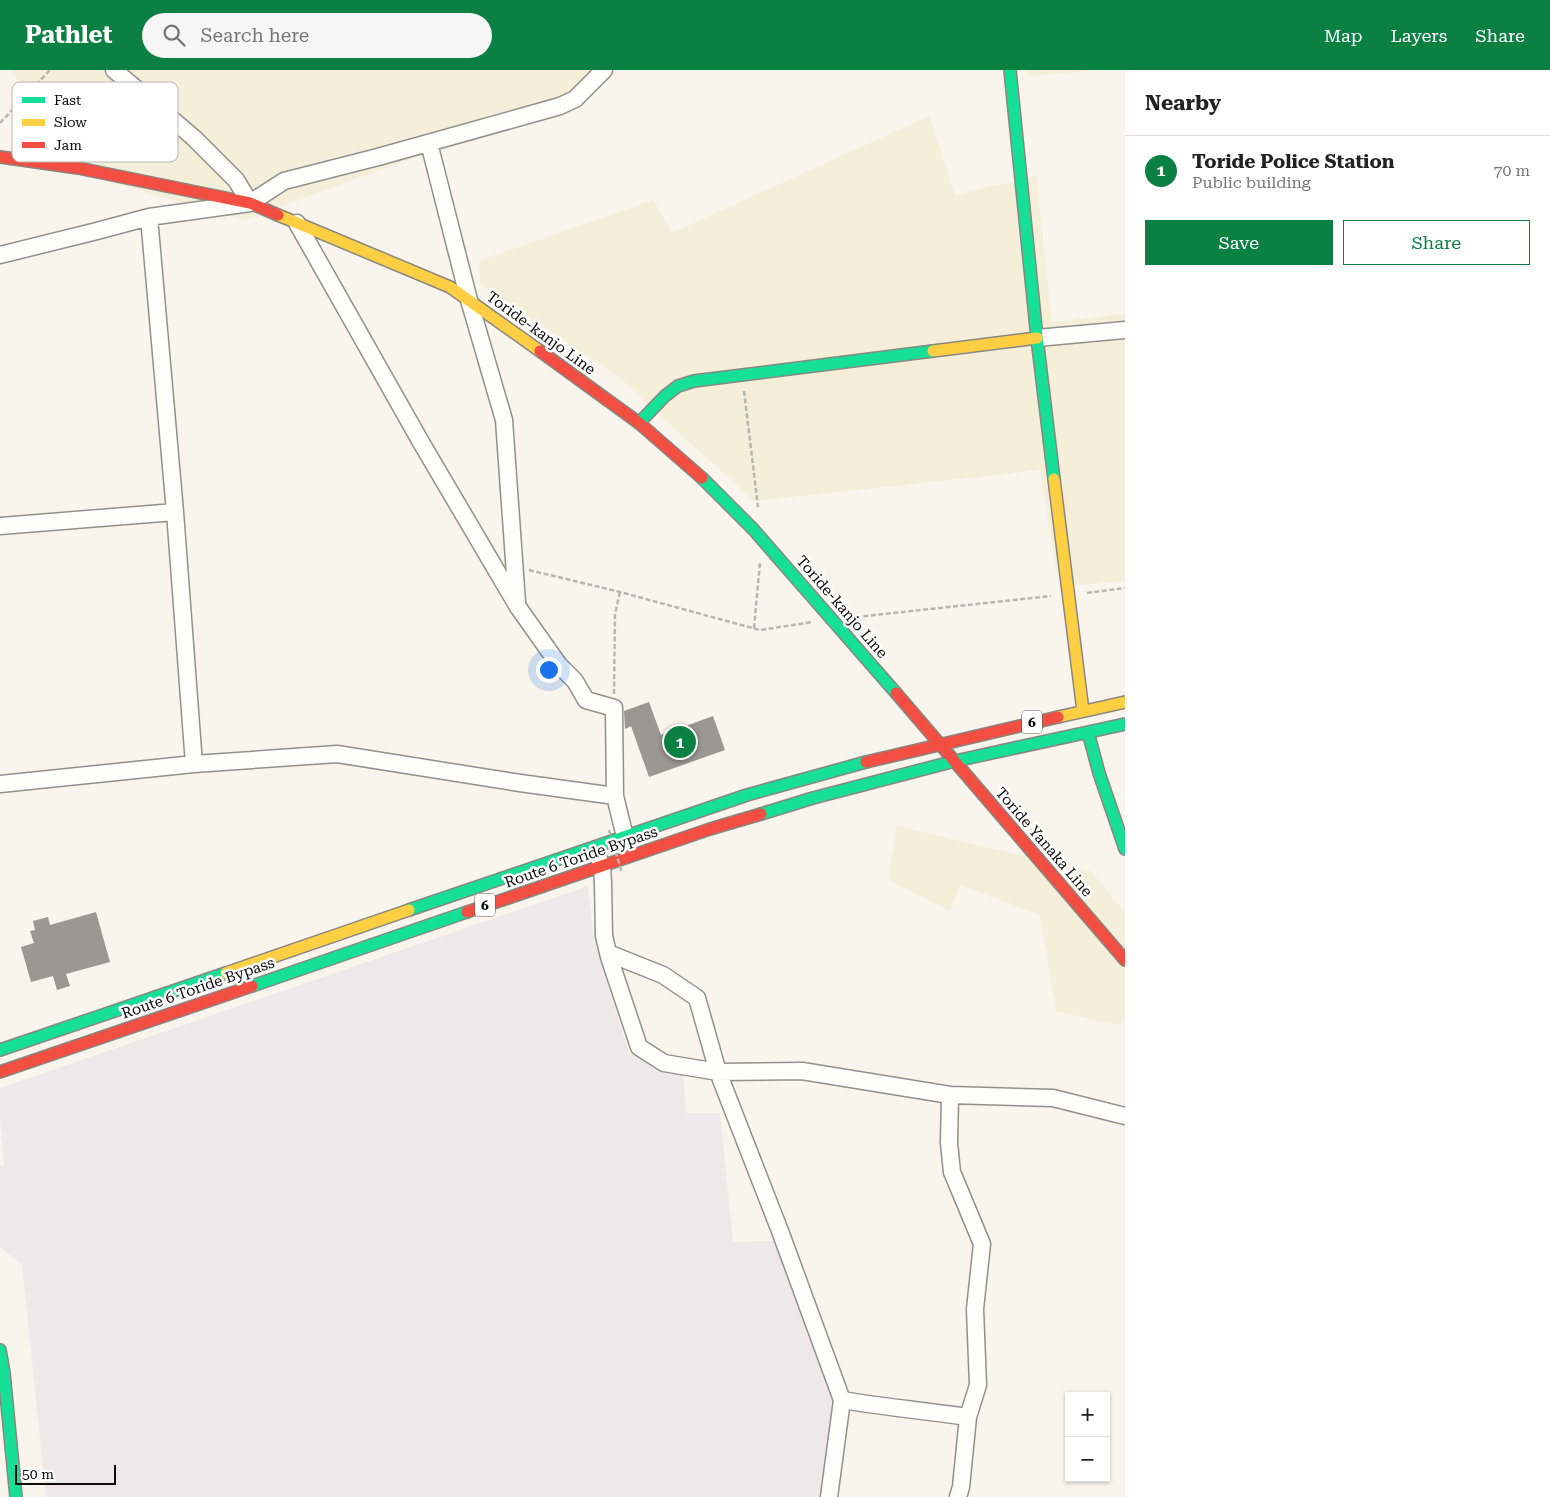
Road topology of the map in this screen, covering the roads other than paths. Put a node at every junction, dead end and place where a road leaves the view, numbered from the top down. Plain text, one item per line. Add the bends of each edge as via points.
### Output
1 (114, 70) edge
2 (604, 70) edge
3 (1010, 70) edge
4 (128, 82) edge
5 (178, 124) edge
6 (429, 143) junction
7 (35, 162) edge
8 (250, 203) junction
9 (149, 217) junction
10 (296, 223) junction
11 (0, 255) edge
12 (470, 300) junction
13 (1125, 330) edge
14 (1037, 338) junction
15 (639, 422) junction
16 (175, 512) junction
17 (0, 526) edge
18 (518, 607) junction
19 (1125, 702) edge
20 (1084, 711) junction
21 (1125, 724) edge
22 (1088, 732) junction
23 (940, 743) junction
24 (955, 761) junction
25 (194, 764) junction
26 (0, 784) edge
27 (615, 796) junction
28 (625, 837) junction
29 (596, 847) junction
30 (1125, 849) edge
31 (602, 866) junction
32 (608, 953) junction
33 (1125, 960) edge
34 (0, 1050) edge
35 (0, 1072) edge
36 (718, 1072) junction
37 (950, 1095) junction
38 (1125, 1116) edge
39 (0, 1350) edge
40 (842, 1400) junction
41 (968, 1417) junction
42 (16, 1497) edge
43 (829, 1497) edge
44 (958, 1497) edge

1 - 4 street
2 - 6 street via 575,99 560,106
3 - 14 main road
5 - 8 street via 236,180
6 - 8 street via 284,181
6 - 12 street
7 - 8 main road, Toride-kanjo Line
8 - 9 street
8 - 10 main road, Toride-kanjo Line
9 - 11 street
9 - 16 street
10 - 12 main road, Toride-kanjo Line via 450,287
10 - 18 street
12 - 15 main road, Toride-kanjo Line
12 - 18 street via 504,420
13 - 14 street
14 - 15 main road via 694,381 678,386
14 - 20 main road
15 - 23 main road, Toride-kanjo Line via 762,538
16 - 17 street
16 - 25 street
18 - 27 street via 586,700 614,708
19 - 20 main road, Route 6 Toride Bypass / 6
20 - 23 main road, Route 6 Toride Bypass / 6
21 - 22 main road, Route 6 Toride Bypass / 6
22 - 24 main road, Route 6 Toride Bypass / 6
22 - 30 main road
23 - 24 main road, Toride Yanaka Line
23 - 28 main road, Route 6 Toride Bypass / 6 via 747,795
24 - 31 main road, Route 6 Toride Bypass / 6 via 813,798
24 - 33 main road, Toride Yanaka Line
25 - 26 street
25 - 27 street via 337,754
27 - 28 street
28 - 29 main road, Route 6 Toride Bypass / 6
29 - 31 street
29 - 34 main road, Route 6 Toride Bypass / 6
31 - 32 street via 604,936
31 - 35 main road, Route 6 Toride Bypass / 6
32 - 36 street via 663,975 697,998
32 - 36 street via 638,1047 664,1063
36 - 37 street via 802,1071
36 - 40 street
37 - 38 street via 1053,1098
37 - 41 street via 948,1143 952,1172 982,1244 975,1309 978,1385
39 - 42 main road
40 - 41 street
40 - 43 street
41 - 44 street

